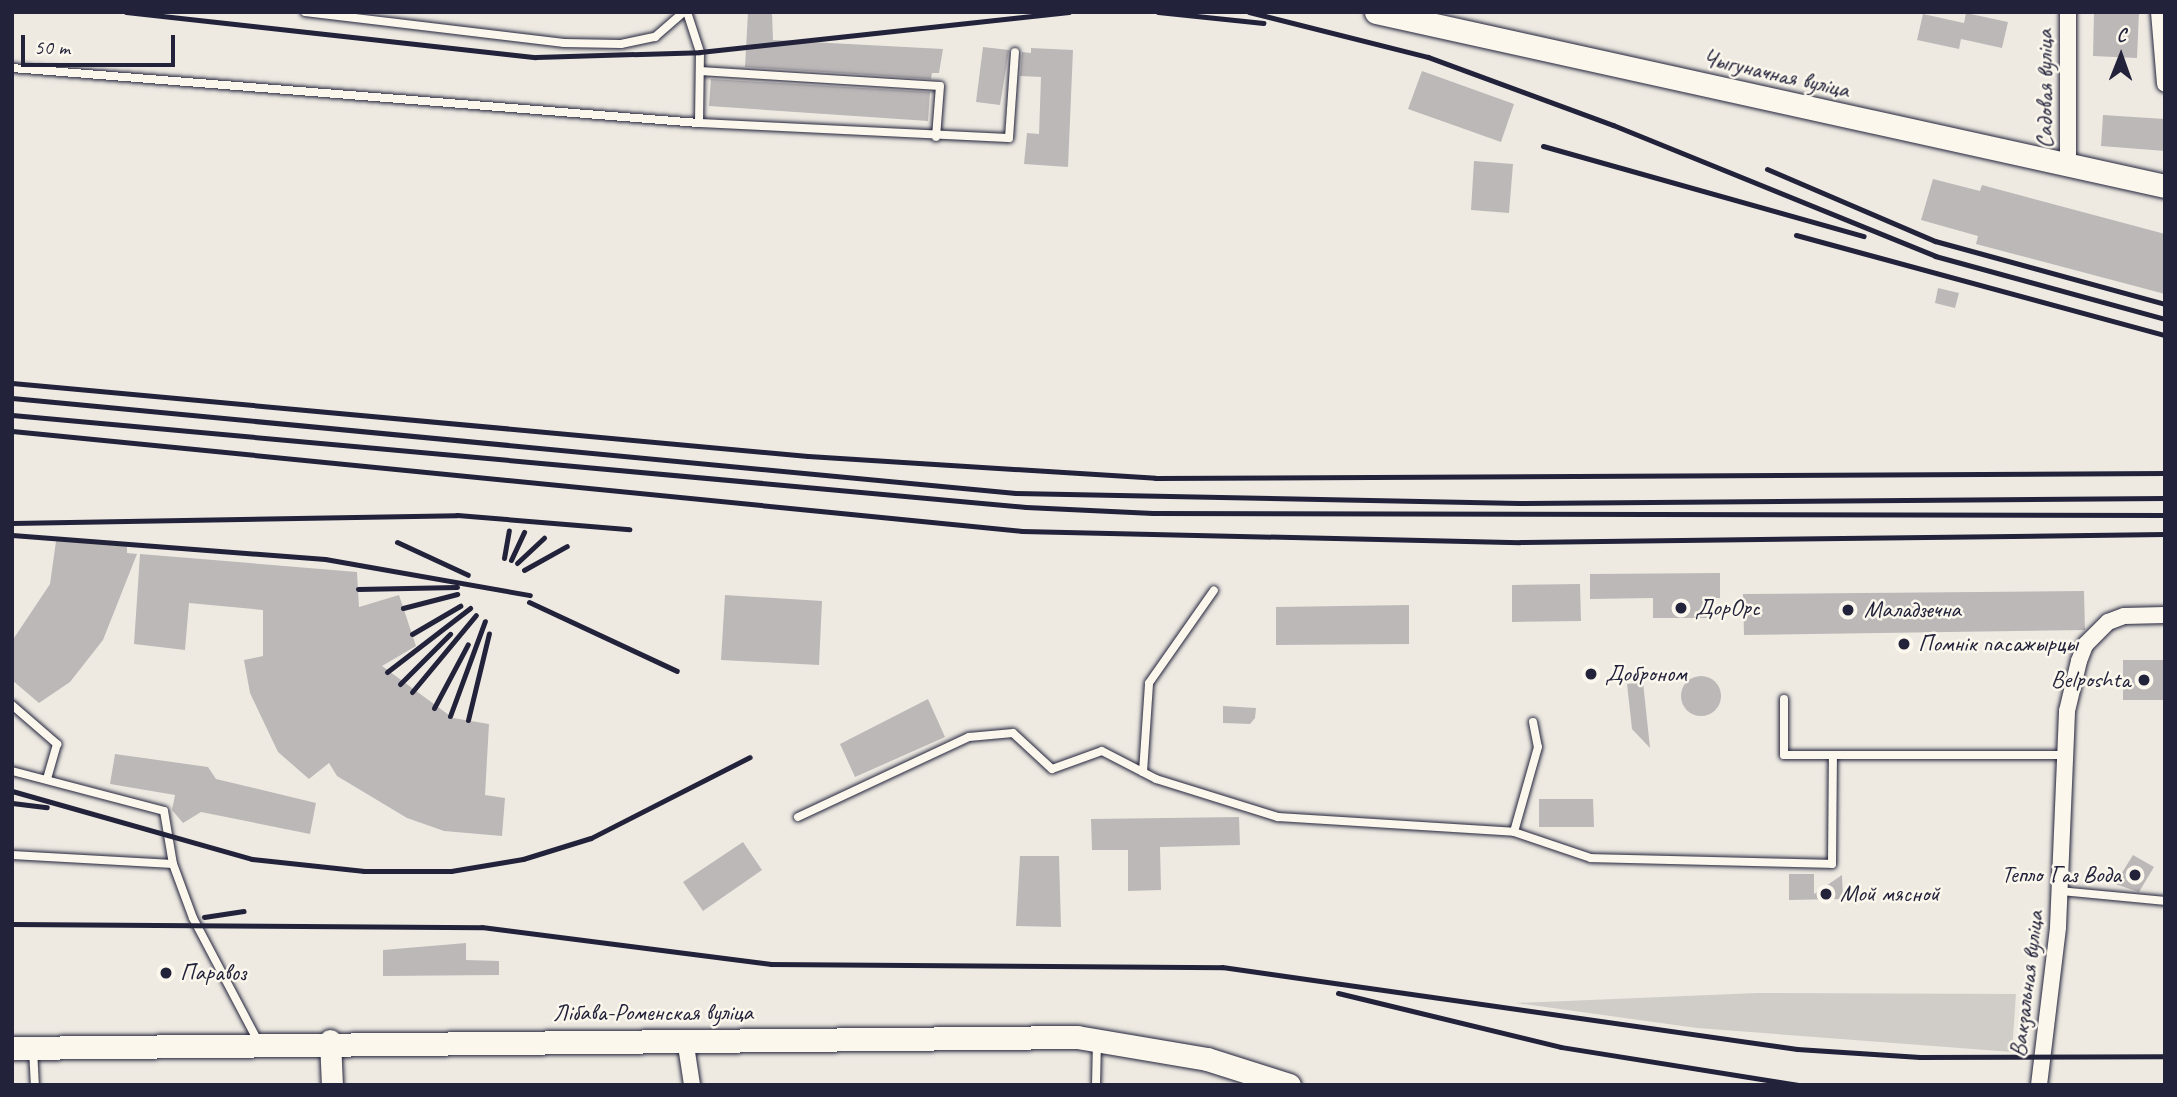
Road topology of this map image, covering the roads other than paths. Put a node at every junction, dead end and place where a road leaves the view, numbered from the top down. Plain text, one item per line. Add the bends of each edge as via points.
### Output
1 (305, 12) edge
2 (685, 12) edge
3 (1376, 12) edge
4 (2068, 12) edge
5 (2159, 12) edge
6 (1015, 52) dead end
7 (12, 68) edge
8 (700, 71) junction
9 (2165, 84) edge
10 (699, 122) junction
11 (936, 137) junction
12 (2068, 167) junction
13 (2165, 186) edge
14 (1214, 590) dead end
15 (2165, 615) edge
16 (1784, 699) dead end
17 (12, 705) edge
18 (1532, 722) dead end
19 (1833, 755) junction
20 (2065, 755) junction
21 (12, 771) edge
22 (1143, 772) junction
23 (47, 778) junction
24 (798, 817) dead end
25 (1514, 832) junction
26 (12, 855) edge
27 (173, 864) junction
28 (2060, 891) junction
29 (2165, 901) edge
30 (685, 1039) junction
31 (330, 1040) junction
32 (1097, 1040) junction
33 (258, 1043) junction
34 (22, 1047) edge
35 (35, 1085) edge
36 (332, 1085) edge
37 (692, 1085) edge
38 (1097, 1085) edge
39 (1289, 1085) edge
40 (2039, 1085) edge

1 - 2 lane via 564,43 621,44 655,37
2 - 8 lane via 700,52
3 - 12 main road, Чыгуначная вуліца via 1454,25
4 - 12 street, Садовая вуліца
5 - 9 street
6 - 11 lane via 1009,138
7 - 10 lane
8 - 10 lane
8 - 11 lane via 940,86
10 - 11 lane
12 - 13 main road, Чыгуначная вуліца
14 - 22 lane via 1149,683
15 - 20 street, Вакзальная вуліца via 2124,616 2109,622 2085,645 2067,711
16 - 19 lane via 1784,755
17 - 23 lane via 57,744
18 - 25 lane via 1538,747
19 - 20 lane
19 - 25 lane via 1832,864 1591,858
20 - 28 street, Вакзальная вуліца
21 - 23 lane
22 - 24 lane via 1102,751 1052,769 1013,733 969,737
22 - 25 lane via 1278,817
23 - 27 lane via 164,811
26 - 27 lane
27 - 33 lane via 193,918
28 - 29 lane
28 - 40 street, Вакзальная вуліца
30 - 31 main road, Лібава-Роменская вуліца
30 - 32 main road, Лібава-Роменская вуліца
30 - 37 street
31 - 33 main road, Лібава-Роменская вуліца
31 - 36 street
32 - 38 lane
32 - 39 main road, Лібава-Роменская вуліца via 1207,1059
33 - 34 main road, Лібава-Роменская вуліца
34 - 35 lane

